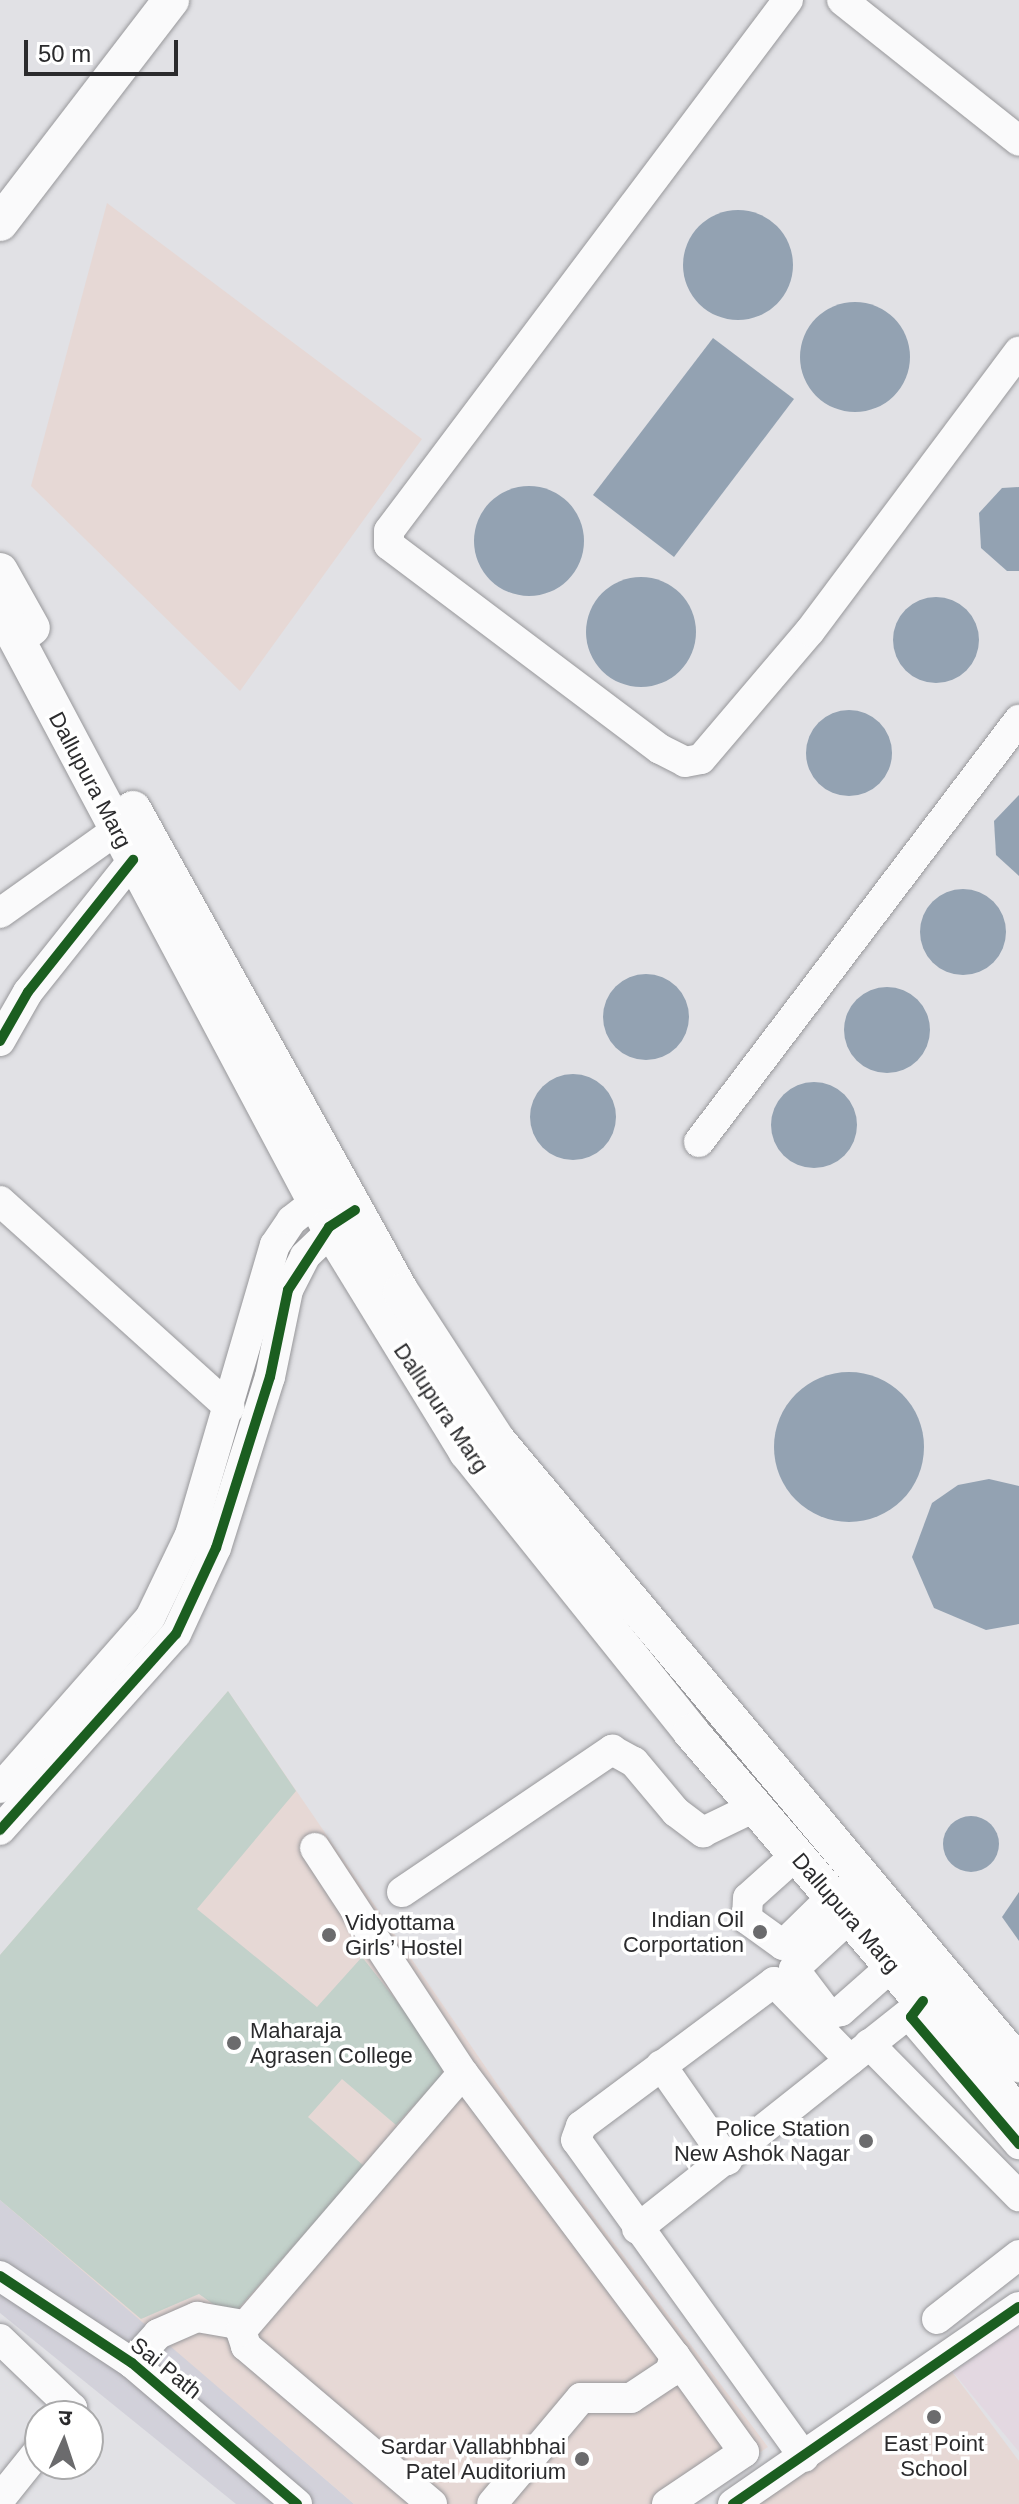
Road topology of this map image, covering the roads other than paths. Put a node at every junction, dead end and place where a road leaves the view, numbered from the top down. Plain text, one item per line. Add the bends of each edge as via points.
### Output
1 (171, 0) edge
2 (788, 0) edge
3 (842, 0) edge
4 (1019, 141) edge
5 (3, 214) edge
6 (1019, 352) edge
7 (0, 571) edge
8 (0, 608) edge
9 (1019, 720) edge
10 (125, 845) junction
11 (0, 913) edge
12 (0, 1041) edge
13 (699, 1142) dead end
14 (0, 1201) edge
15 (335, 1205) junction
16 (230, 1408) junction
17 (0, 1788) edge
18 (755, 1807) junction
19 (0, 1830) edge
20 (315, 1848) dead end
21 (796, 1855) junction
22 (402, 1892) dead end
23 (840, 1908) junction
24 (892, 1966) junction
25 (916, 2007) junction
26 (860, 2052) junction
27 (1019, 2064) edge
28 (661, 2065) junction
29 (463, 2073) junction
30 (1019, 2115) edge
31 (1019, 2144) edge
32 (727, 2160) junction
33 (1019, 2196) edge
34 (637, 2229) junction
35 (1019, 2255) edge
36 (0, 2276) edge
37 (1019, 2307) edge
38 (937, 2319) dead end
39 (243, 2325) junction
40 (0, 2339) edge
41 (675, 2356) junction
42 (132, 2363) junction
43 (64, 2400) edge
44 (804, 2457) junction
45 (24, 2469) edge
46 (279, 2498) edge
47 (0, 2499) edge
48 (432, 2504) edge
49 (492, 2504) edge
50 (667, 2504) edge
51 (733, 2504) edge

1 - 5 main road
2 - 6 street via 389,531 389,545 660,749 685,762 701,759 810,631
3 - 4 street
7 - 15 main road, Dallupura Marg
8 - 10 main road, Dallupura Marg
9 - 13 street
10 - 11 street
10 - 12 street
10 - 15 main road, Dallupura Marg
14 - 16 street
15 - 16 street via 275,1245
15 - 18 main road, Dallupura Marg via 467,1452
15 - 19 street via 288,1290 270,1377 216,1548 176,1634
15 - 27 main road, Dallupura Marg via 497,1440
16 - 17 street via 190,1535 150,1618
18 - 21 main road, Dallupura Marg
18 - 22 street via 703,1832 676,1812 634,1762 612,1750
20 - 29 street
21 - 23 main road, Dallupura Marg
21 - 23 street via 748,1898 747,1919 783,1945
23 - 24 main road, Dallupura Marg
23 - 24 street via 794,1969 828,2014 841,2011
24 - 25 main road, Dallupura Marg
25 - 26 street
25 - 30 main road, Dallupura Marg
25 - 31 street
26 - 28 street via 774,1982
26 - 32 street
26 - 33 street
28 - 32 street
28 - 34 street via 577,2134 579,2150
29 - 39 street
29 - 41 street
32 - 34 street
34 - 44 street
35 - 38 street
36 - 42 street, Sai Path
37 - 44 street
39 - 42 street via 197,2317 158,2334
39 - 48 street via 246,2346
40 - 43 street
41 - 49 street via 670,2372 631,2398 581,2398
41 - 50 street via 744,2452
42 - 46 street, Sai Path
44 - 51 street
45 - 47 street

